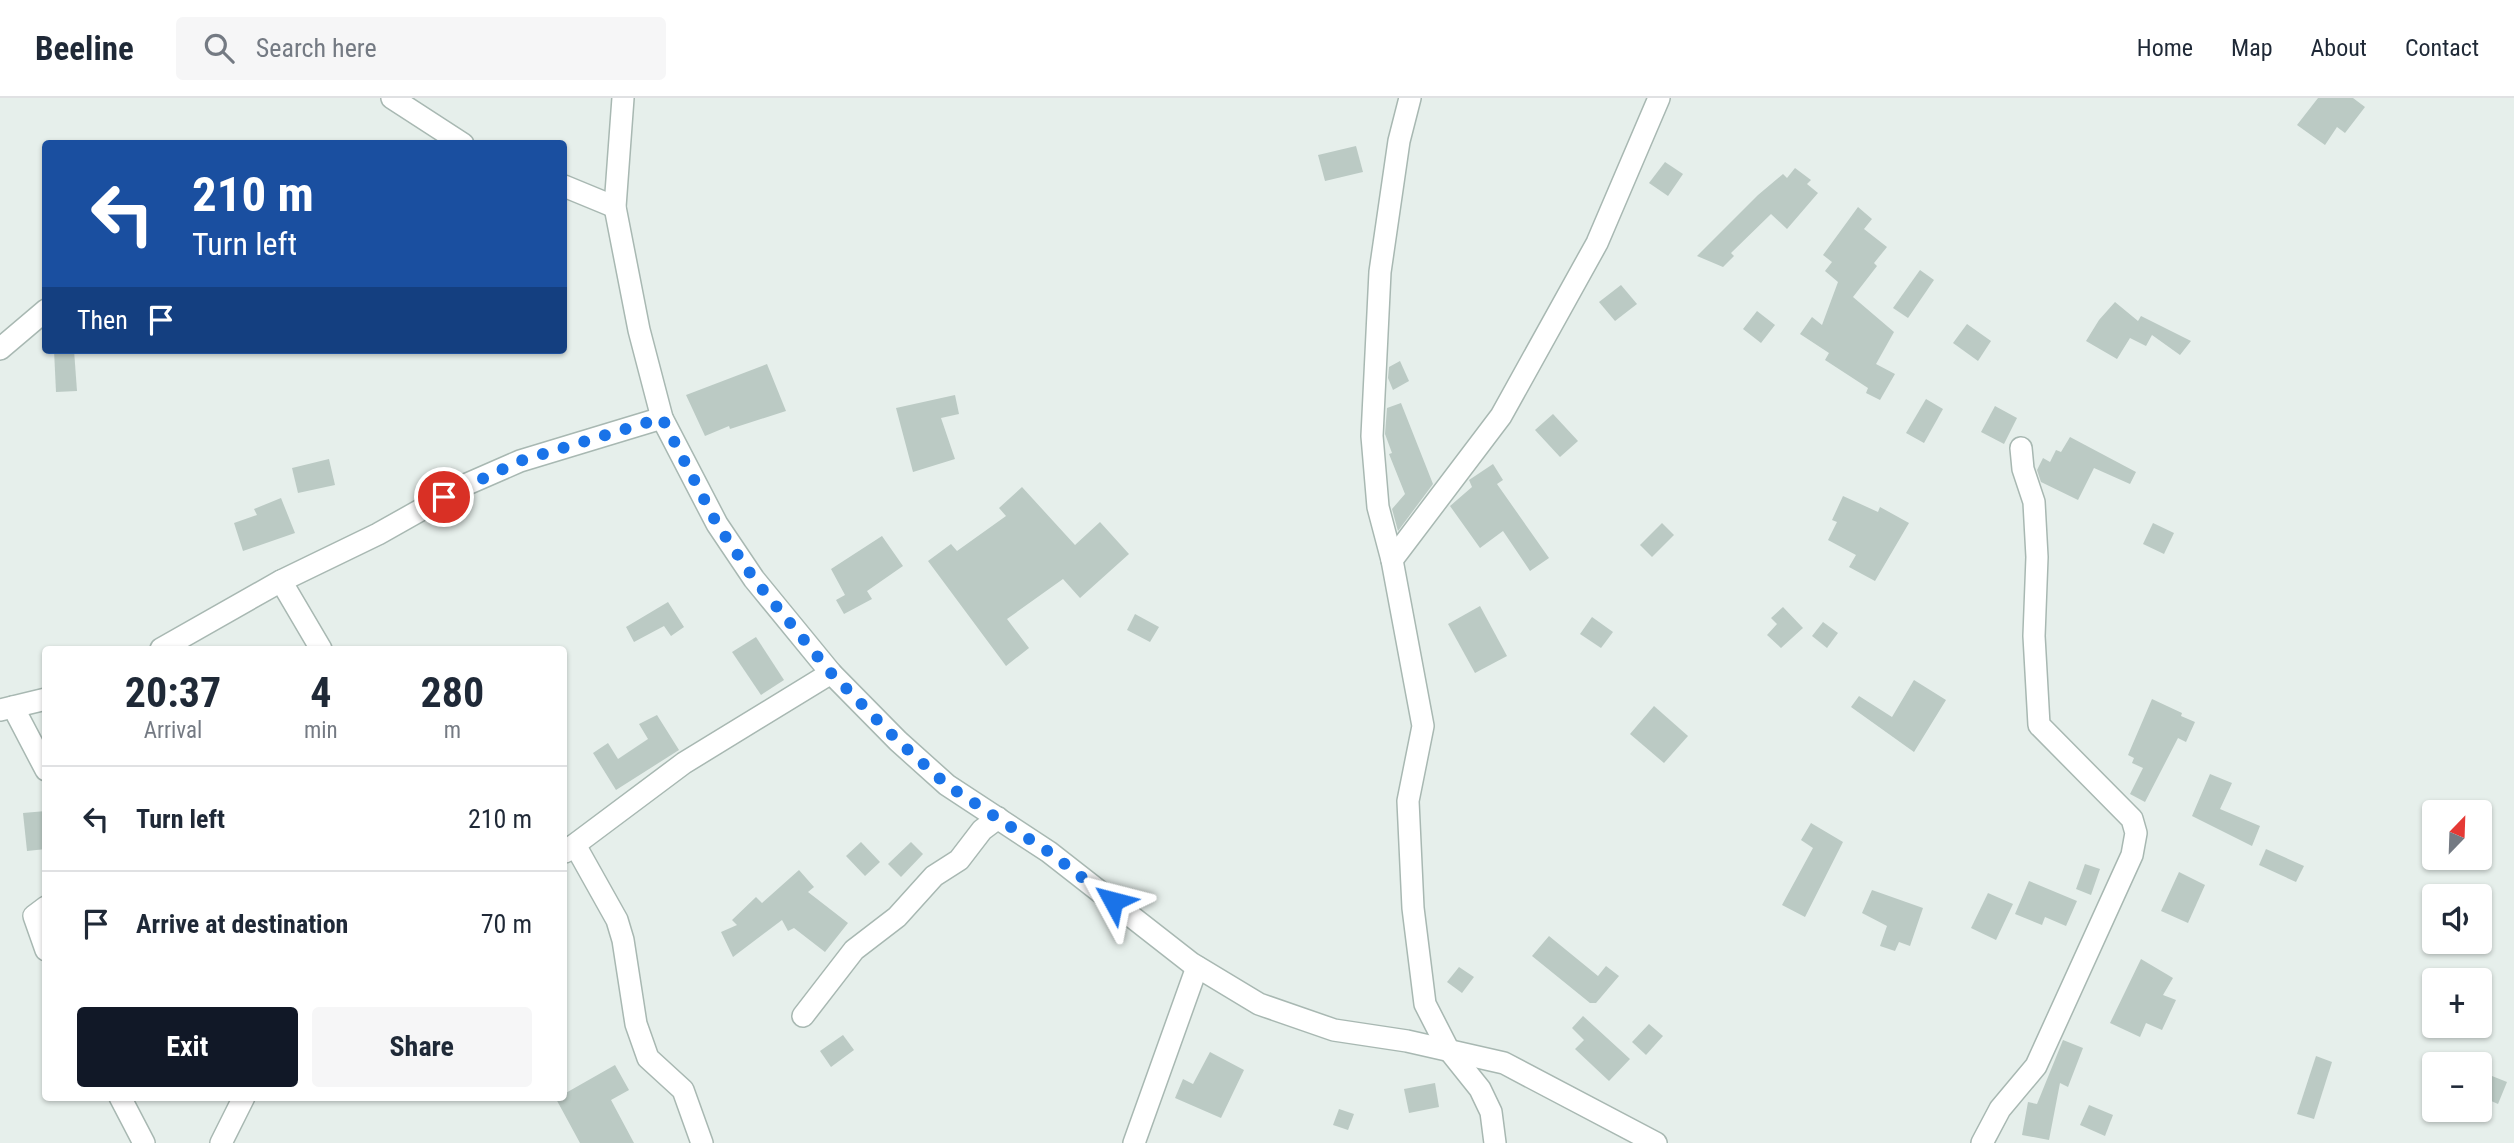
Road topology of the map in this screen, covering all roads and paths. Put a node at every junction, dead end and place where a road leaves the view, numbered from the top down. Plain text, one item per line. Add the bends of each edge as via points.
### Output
1 (393, 98) edge
2 (623, 98) edge
3 (1409, 98) edge
4 (1659, 98) edge
5 (457, 140) edge
6 (567, 187) edge
7 (615, 207) junction
8 (42, 313) edge
9 (0, 349) edge
10 (662, 418) junction
11 (2021, 448) dead end
12 (1392, 560) junction
13 (281, 581) junction
14 (166, 646) edge
15 (319, 646) edge
16 (831, 673) junction
17 (42, 700) edge
18 (6, 709) edge
19 (42, 764) edge
20 (998, 818) junction
21 (569, 849) edge
22 (42, 910) edge
23 (42, 939) edge
24 (1198, 967) junction
25 (803, 1016) dead end
26 (1448, 1049) junction
27 (122, 1101) edge
28 (242, 1101) edge
29 (144, 1143) edge
30 (221, 1143) edge
31 (702, 1143) edge
32 (1134, 1143) edge
33 (1495, 1143) edge
34 (1656, 1143) edge
35 (1982, 1143) edge

1 - 5 street
2 - 7 street
3 - 12 street via 1380,272 1372,436 1378,507
4 - 12 street via 1597,243 1501,416
6 - 7 street
7 - 10 street
8 - 9 street
10 - 13 street via 520,461
10 - 16 street via 717,524 754,579
11 - 35 street via 2022,469 2034,502 2039,725 2132,819 2136,833 2132,855 2036,1066 2000,1109
12 - 26 street via 1423,726 1408,801 1419,970 1425,1004
13 - 14 street
13 - 15 street
16 - 20 street via 947,785
16 - 21 street via 684,763
17 - 18 street
18 - 19 street
20 - 24 street
20 - 25 street via 897,917 854,950
21 - 31 street via 617,920 636,1024 648,1058 683,1090
22 - 23 street via 34,916
24 - 26 street via 1259,1004 1334,1030
24 - 32 street
26 - 33 street via 1480,1089 1491,1112
26 - 34 street via 1504,1063
27 - 29 street
28 - 30 street

